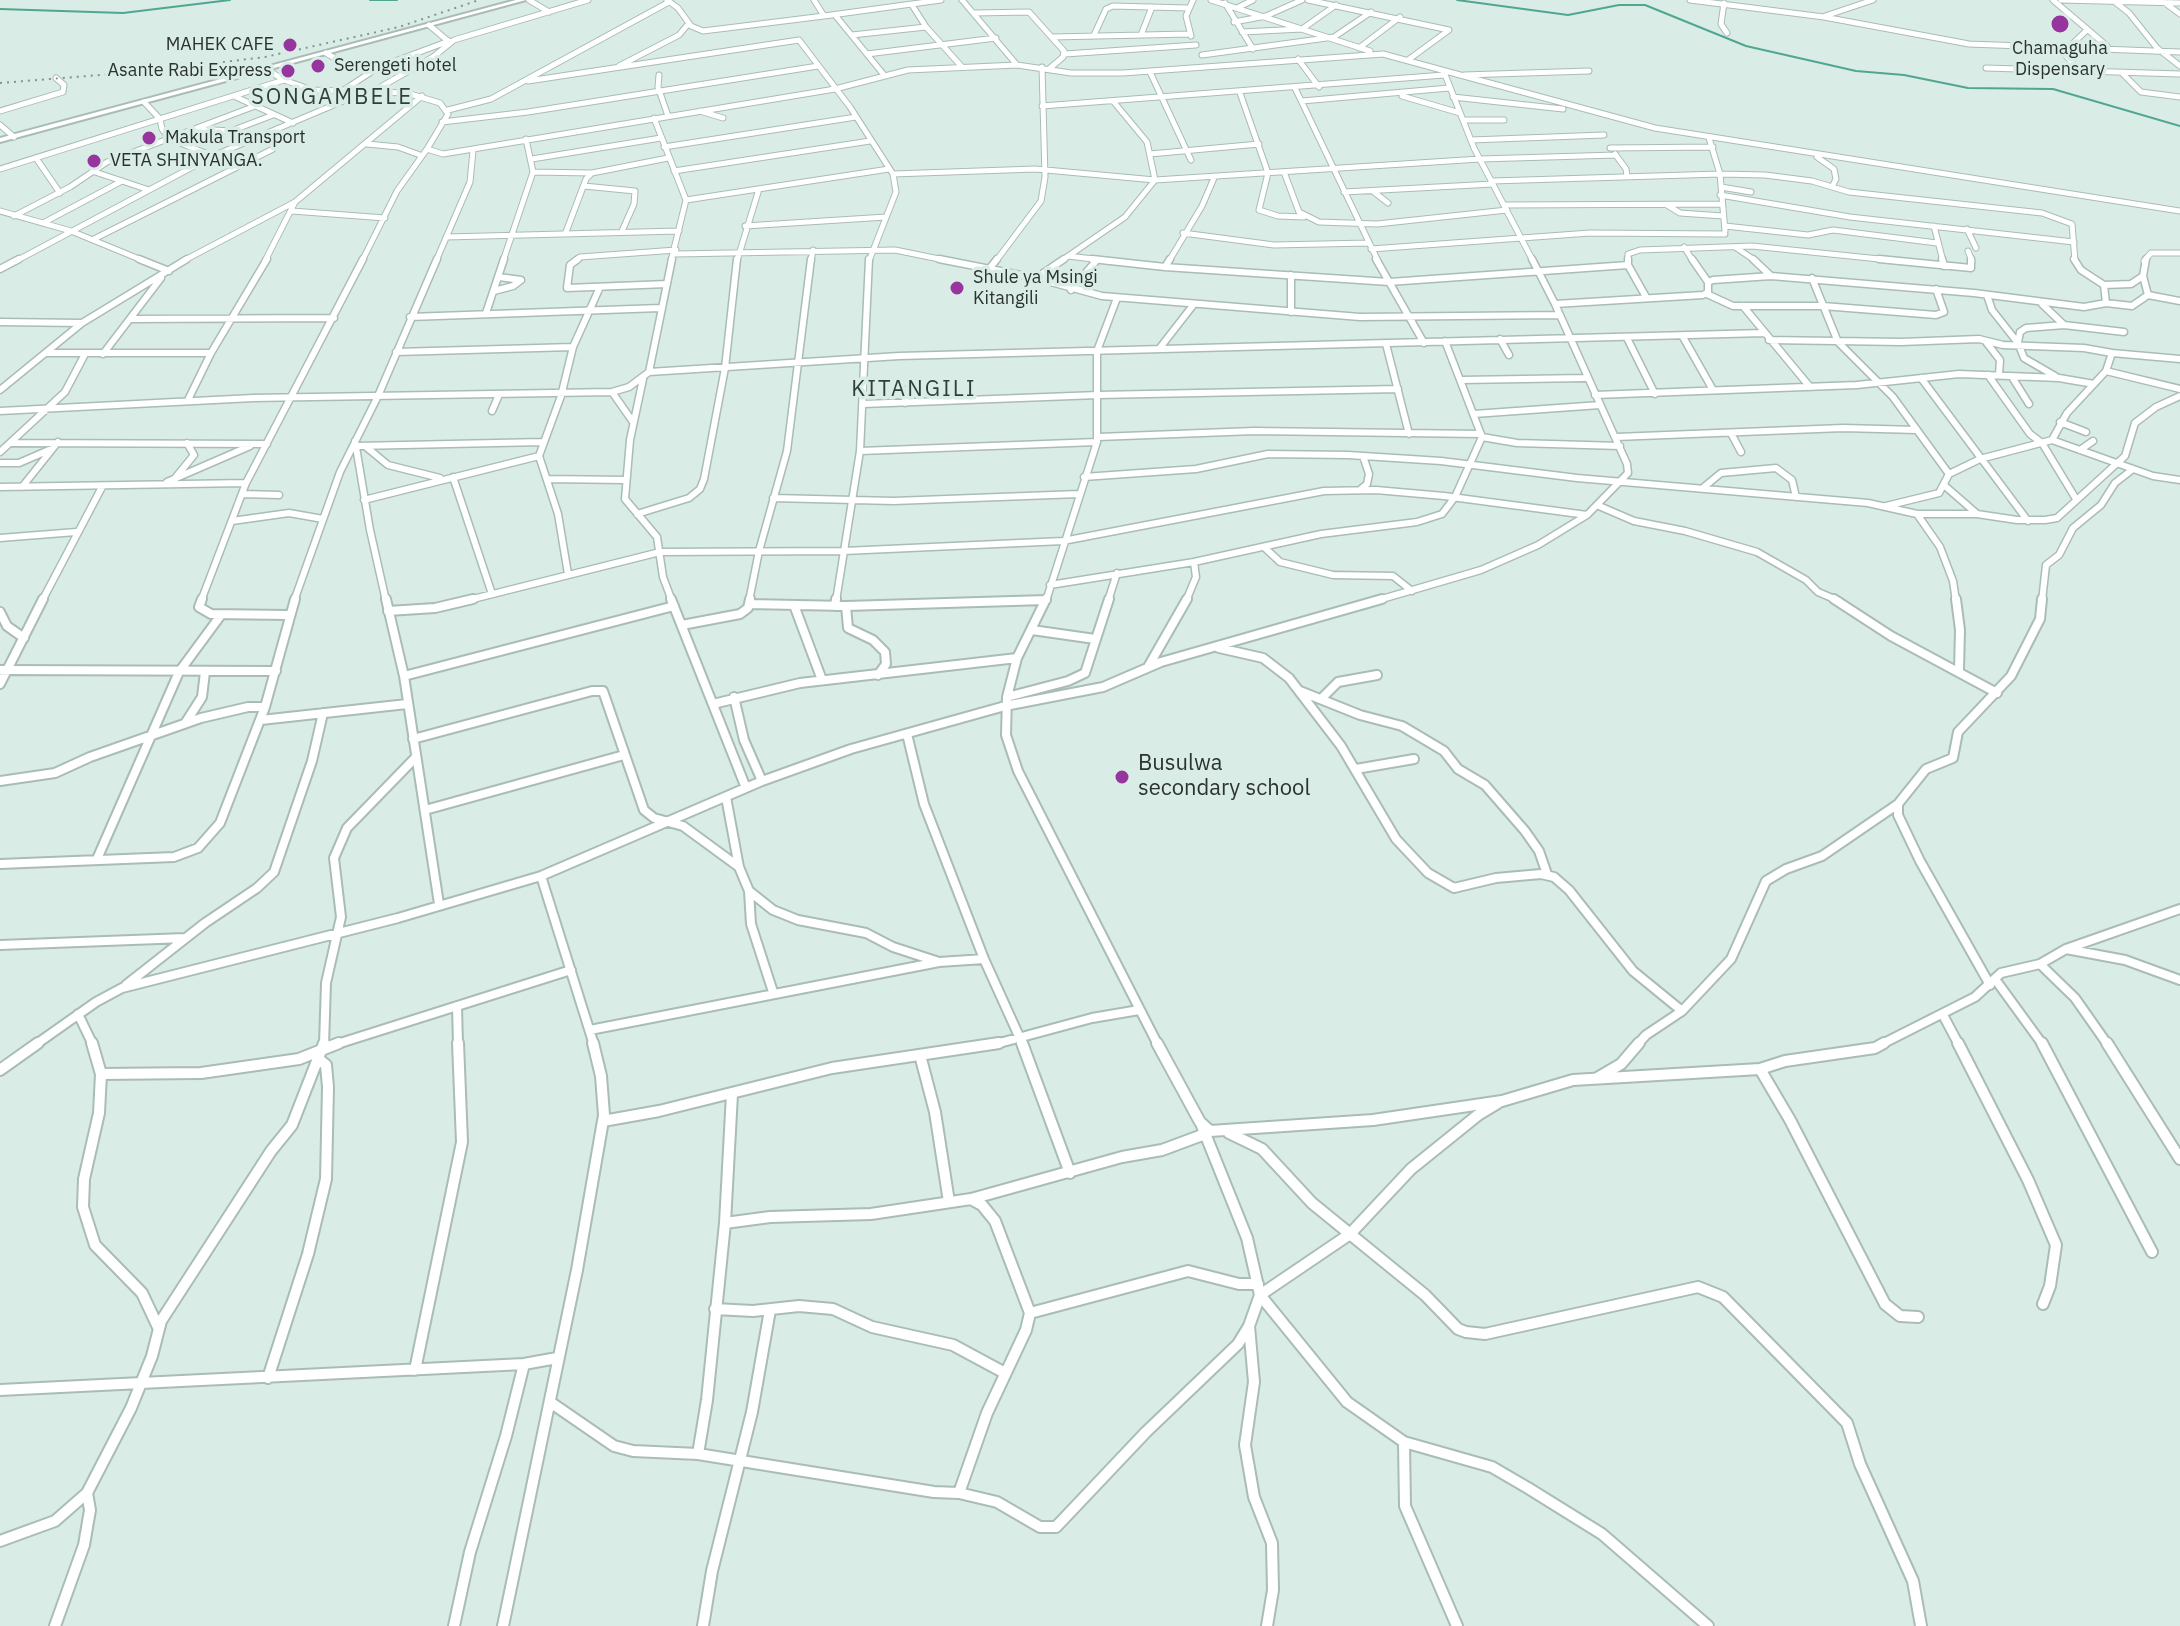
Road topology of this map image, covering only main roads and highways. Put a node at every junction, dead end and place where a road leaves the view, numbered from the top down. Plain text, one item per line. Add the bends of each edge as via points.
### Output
1 (526, 0) edge
2 (0, 140) edge

1 - 2 highway

